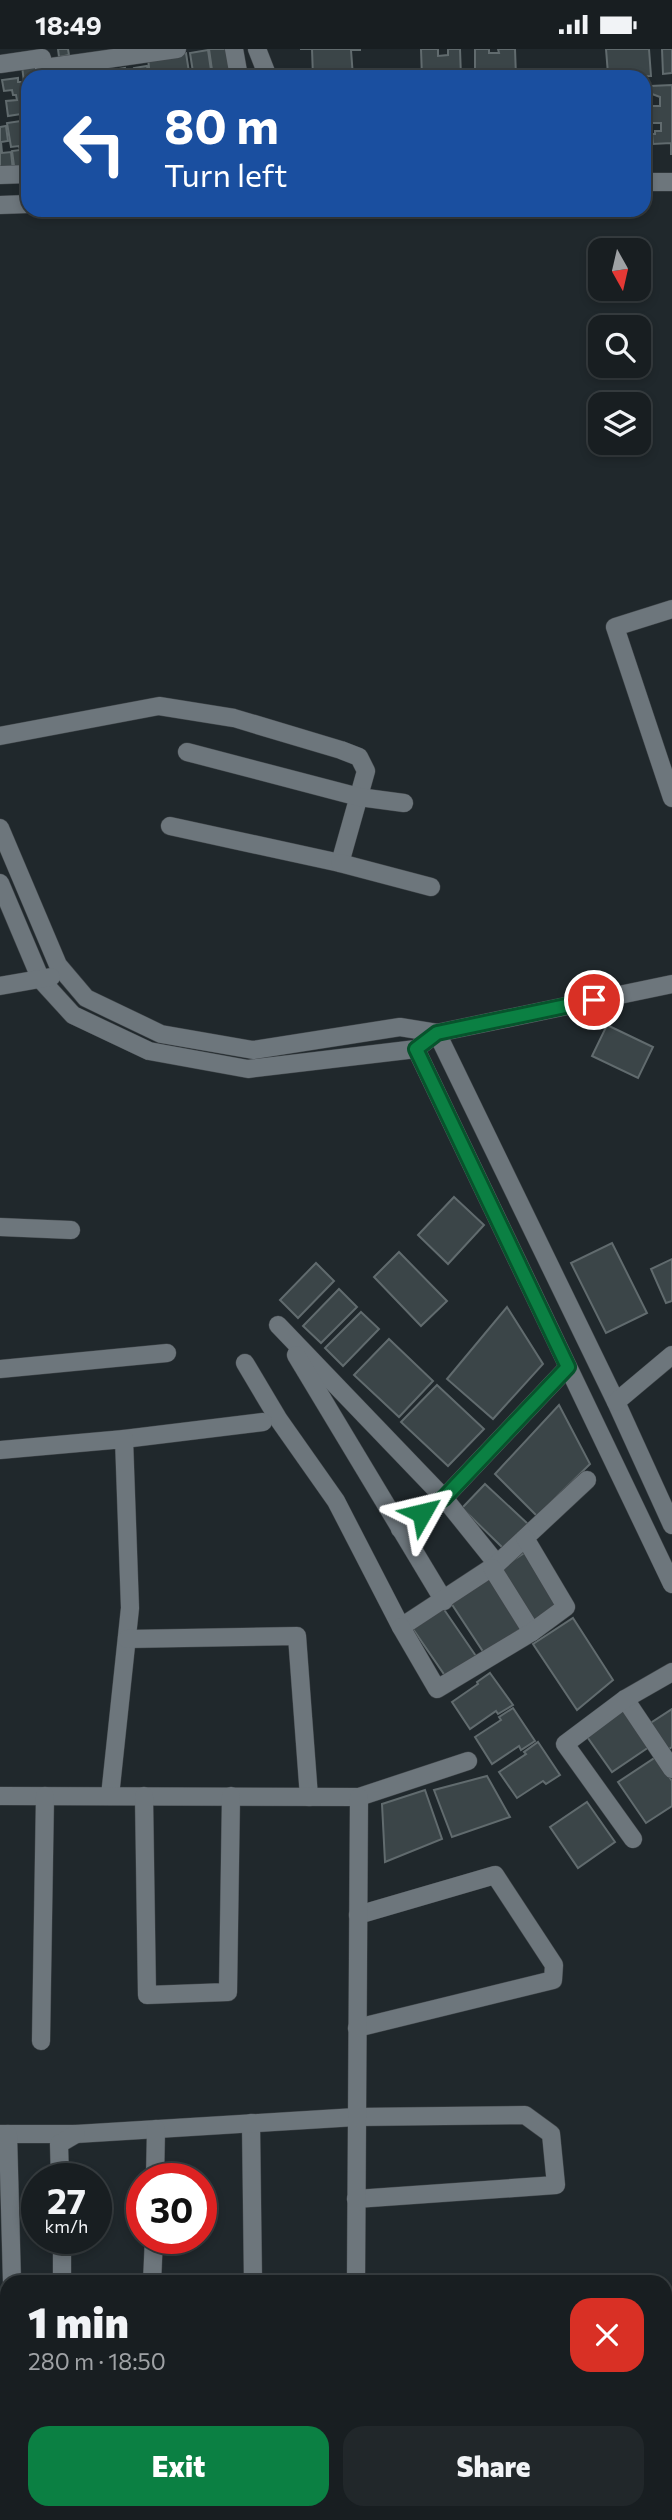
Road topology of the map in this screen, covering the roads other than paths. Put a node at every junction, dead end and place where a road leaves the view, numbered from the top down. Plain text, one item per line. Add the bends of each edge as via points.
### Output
1 (177, 49) edge
2 (234, 49) edge
3 (257, 49) edge
4 (43, 63) edge
5 (0, 64) edge
6 (238, 70) edge
7 (265, 70) edge
8 (21, 174) edge
9 (0, 175) edge
10 (672, 181) edge
11 (651, 182) edge
12 (21, 204) edge
13 (0, 205) edge
14 (672, 609) edge
15 (0, 736) edge
16 (187, 752) dead end
17 (359, 797) junction
18 (672, 798) edge
19 (404, 803) dead end
20 (170, 826) dead end
21 (0, 828) edge
22 (340, 863) junction
23 (0, 883) edge
24 (431, 887) dead end
25 (64, 972) junction
26 (41, 980) junction
27 (672, 984) edge
28 (0, 986) edge
29 (437, 1033) junction
30 (416, 1049) junction
31 (0, 1227) edge
32 (71, 1230) dead end
33 (167, 1353) dead end
34 (672, 1355) edge
35 (245, 1363) dead end
36 (568, 1367) junction
37 (0, 1369) edge
38 (616, 1402) junction
39 (263, 1422) dead end
40 (124, 1439) junction
41 (0, 1450) edge
42 (587, 1480) dead end
43 (444, 1498) junction
44 (672, 1525) edge
45 (400, 1529) junction
46 (525, 1538) junction
47 (495, 1566) junction
48 (672, 1584) edge
49 (443, 1601) junction
50 (401, 1627) junction
51 (532, 1632) junction
52 (127, 1639) junction
53 (672, 1672) edge
54 (625, 1699) junction
55 (468, 1761) dead end
56 (672, 1769) edge
57 (0, 1795) edge
58 (45, 1796) junction
59 (110, 1796) junction
60 (144, 1796) junction
61 (231, 1797) junction
62 (309, 1797) junction
63 (359, 1797) junction
64 (633, 1839) dead end
65 (358, 1915) junction
66 (357, 2028) junction
67 (41, 2041) dead end
68 (356, 2117) junction
69 (251, 2123) junction
70 (156, 2129) junction
71 (4, 2134) edge
72 (76, 2134) junction
73 (60, 2163) edge
74 (155, 2163) edge
75 (356, 2199) junction
76 (62, 2254) edge
77 (153, 2254) edge
78 (12, 2275) edge
79 (62, 2275) edge
80 (152, 2275) edge
81 (253, 2275) edge
82 (356, 2275) edge

1 - 4 street
2 - 6 street
3 - 7 street
4 - 5 street
8 - 9 street
10 - 11 street
12 - 13 street
14 - 18 street via 615,627
15 - 17 street via 159,706 234,718 359,757 366,771
16 - 17 street
17 - 19 street
17 - 22 street
20 - 22 street
21 - 25 street
22 - 24 street
23 - 26 street
25 - 26 street
25 - 29 street via 86,998 160,1034 253,1050 400,1027
26 - 28 street
26 - 30 street via 73,1015 149,1051 248,1069
27 - 29 street
29 - 30 street
29 - 38 street
30 - 36 street
31 - 32 street
33 - 37 street
34 - 38 street
35 - 50 street via 337,1501
36 - 43 street
36 - 48 street
38 - 44 street
39 - 40 street
40 - 41 street
40 - 52 street
42 - 46 street
43 - 45 street
43 - 45 street via 278,1325
43 - 47 street
45 - 49 street
46 - 47 street
46 - 51 street via 566,1607
47 - 49 street
47 - 51 street
49 - 50 street
50 - 51 street via 437,1689
52 - 59 street
52 - 62 street via 297,1636
53 - 54 street
54 - 56 street
54 - 64 street via 565,1744
55 - 63 street
57 - 58 street
58 - 59 street
58 - 67 street
59 - 60 street
60 - 61 street
60 - 61 street via 147,1995 228,1992
61 - 62 street
62 - 63 street
63 - 65 street
65 - 66 street
65 - 66 street via 495,1875 554,1965 553,1980
66 - 68 street
68 - 69 street
68 - 75 street
68 - 75 street via 525,2115 551,2134 556,2185
69 - 70 street
69 - 81 street
70 - 72 street
70 - 74 street
71 - 72 street
71 - 78 street
72 - 73 street via 59,2144
75 - 82 street
76 - 79 street
77 - 80 street

